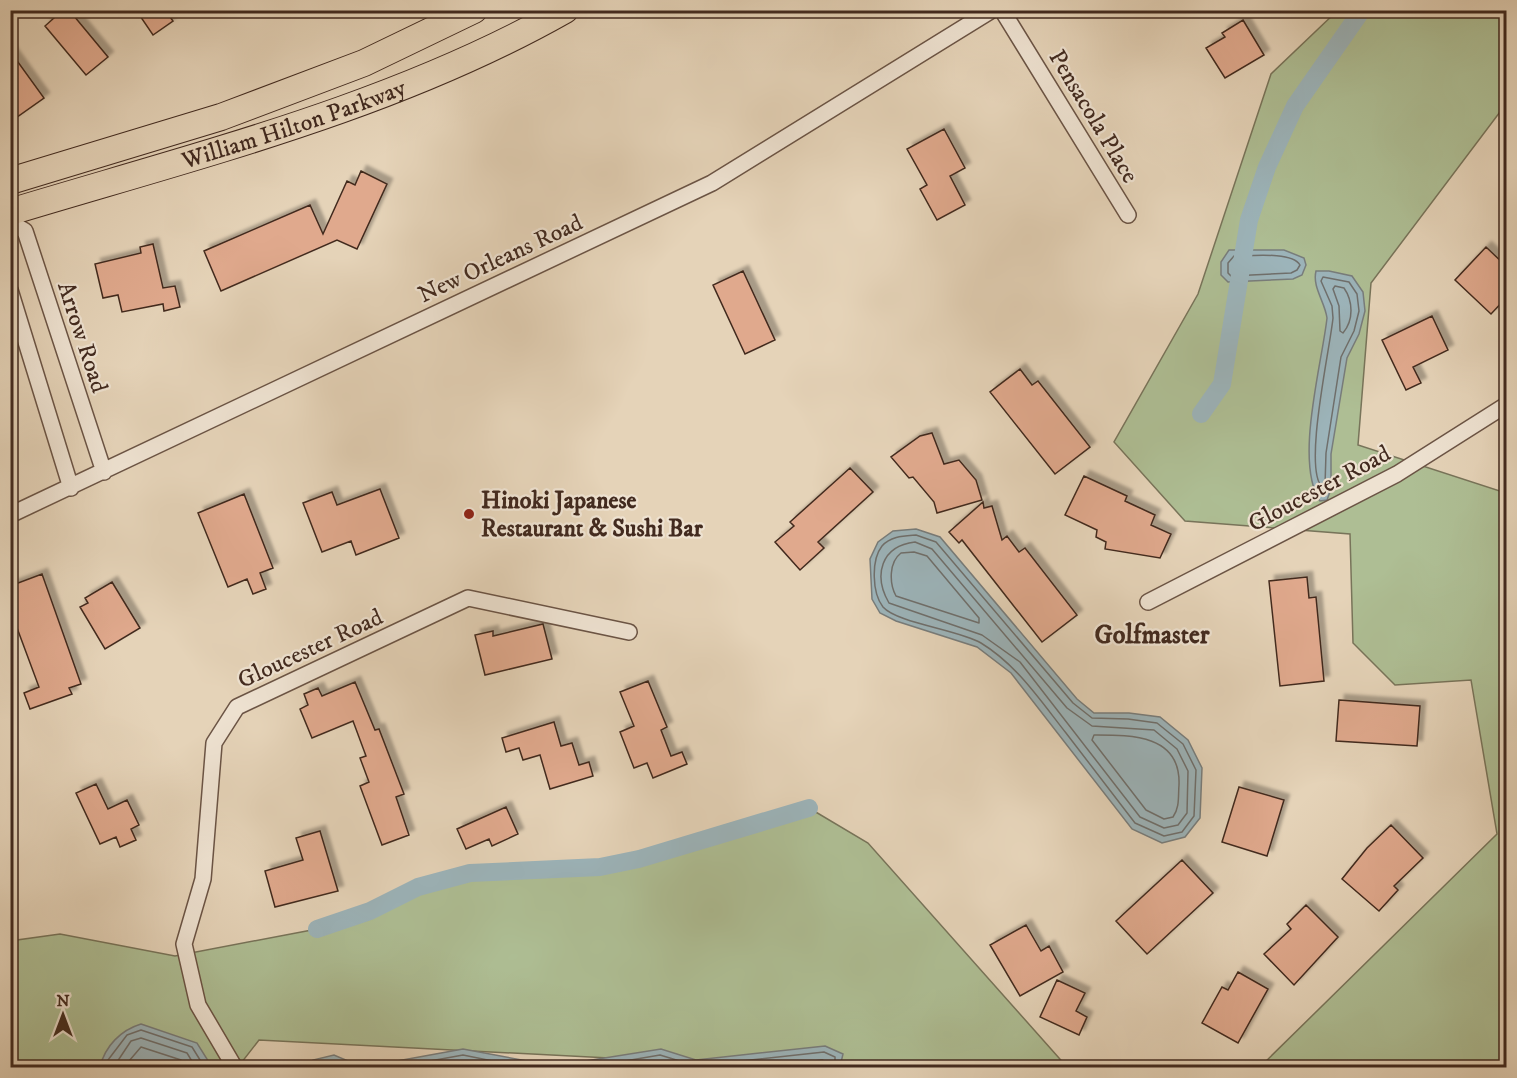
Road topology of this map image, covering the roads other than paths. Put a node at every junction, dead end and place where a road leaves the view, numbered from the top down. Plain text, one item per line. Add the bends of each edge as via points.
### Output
1 (474, 10) edge
2 (565, 10) edge
3 (992, 10) edge
4 (1002, 10) edge
5 (10, 181) edge
6 (10, 212) edge
7 (1128, 215) dead end
8 (10, 222) edge
9 (10, 290) edge
10 (1506, 405) edge
11 (104, 472) junction
12 (71, 488) junction
13 (10, 515) edge
14 (1148, 603) dead end
15 (629, 632) dead end
16 (235, 1068) edge

1 - 5 highway, William Hilton Parkway via 364,63 221,117
2 - 6 highway, William Hilton Parkway via 456,63 294,126
3 - 11 street, New Orleans Road via 712,183
4 - 7 street, Pensacola Place
8 - 11 street, Arrow Road via 25,231
9 - 12 street
10 - 14 street, Gloucester Road via 1397,474
11 - 12 street, New Orleans Road
12 - 13 street, New Orleans Road
15 - 16 street, Gloucester Road via 468,598 237,707 214,743 203,879 183,944 198,1005

